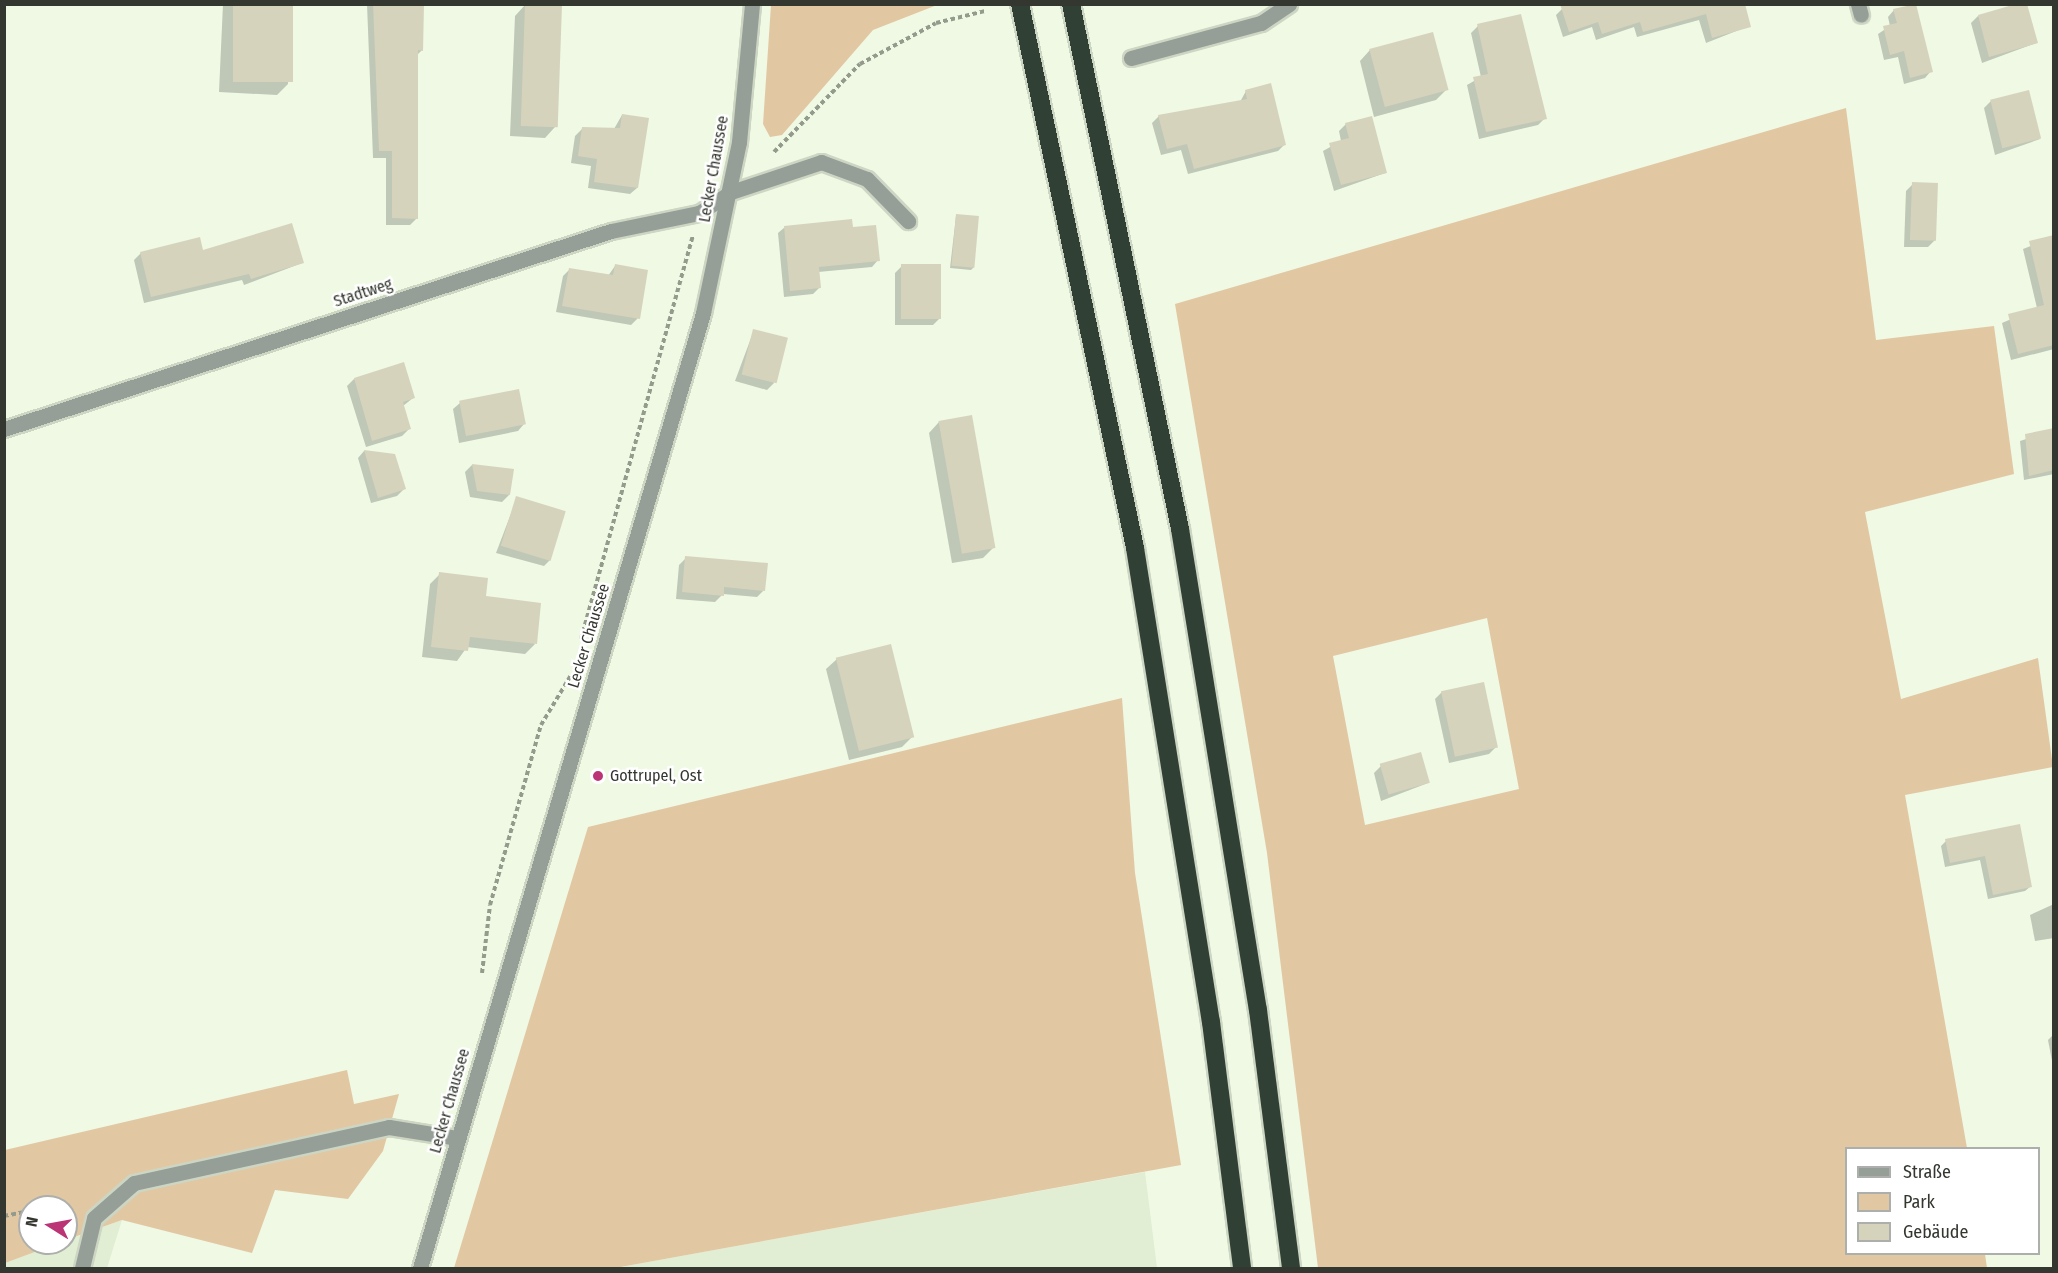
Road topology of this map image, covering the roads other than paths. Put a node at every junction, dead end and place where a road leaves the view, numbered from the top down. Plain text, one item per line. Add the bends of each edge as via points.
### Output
1 (752, 4) edge
2 (1020, 4) edge
3 (1071, 4) edge
4 (1289, 4) edge
5 (1131, 58) dead end
6 (731, 192) junction
7 (908, 221) dead end
8 (4, 429) edge
9 (458, 1138) junction
10 (82, 1269) edge
11 (420, 1269) edge
12 (1242, 1269) edge
13 (1291, 1269) edge

1 - 6 street, Lecker Chaussee
2 - 12 highway via 1135,548 1211,1022
3 - 13 highway via 1180,529 1258,1010
4 - 5 street via 1261,23
6 - 7 street, Stadtweg via 821,162 840,165 867,178
6 - 8 street, Stadtweg via 699,213 611,231
6 - 9 street, Lecker Chaussee via 703,313
9 - 10 street via 389,1127 134,1183 94,1218
9 - 11 street, Lecker Chaussee

